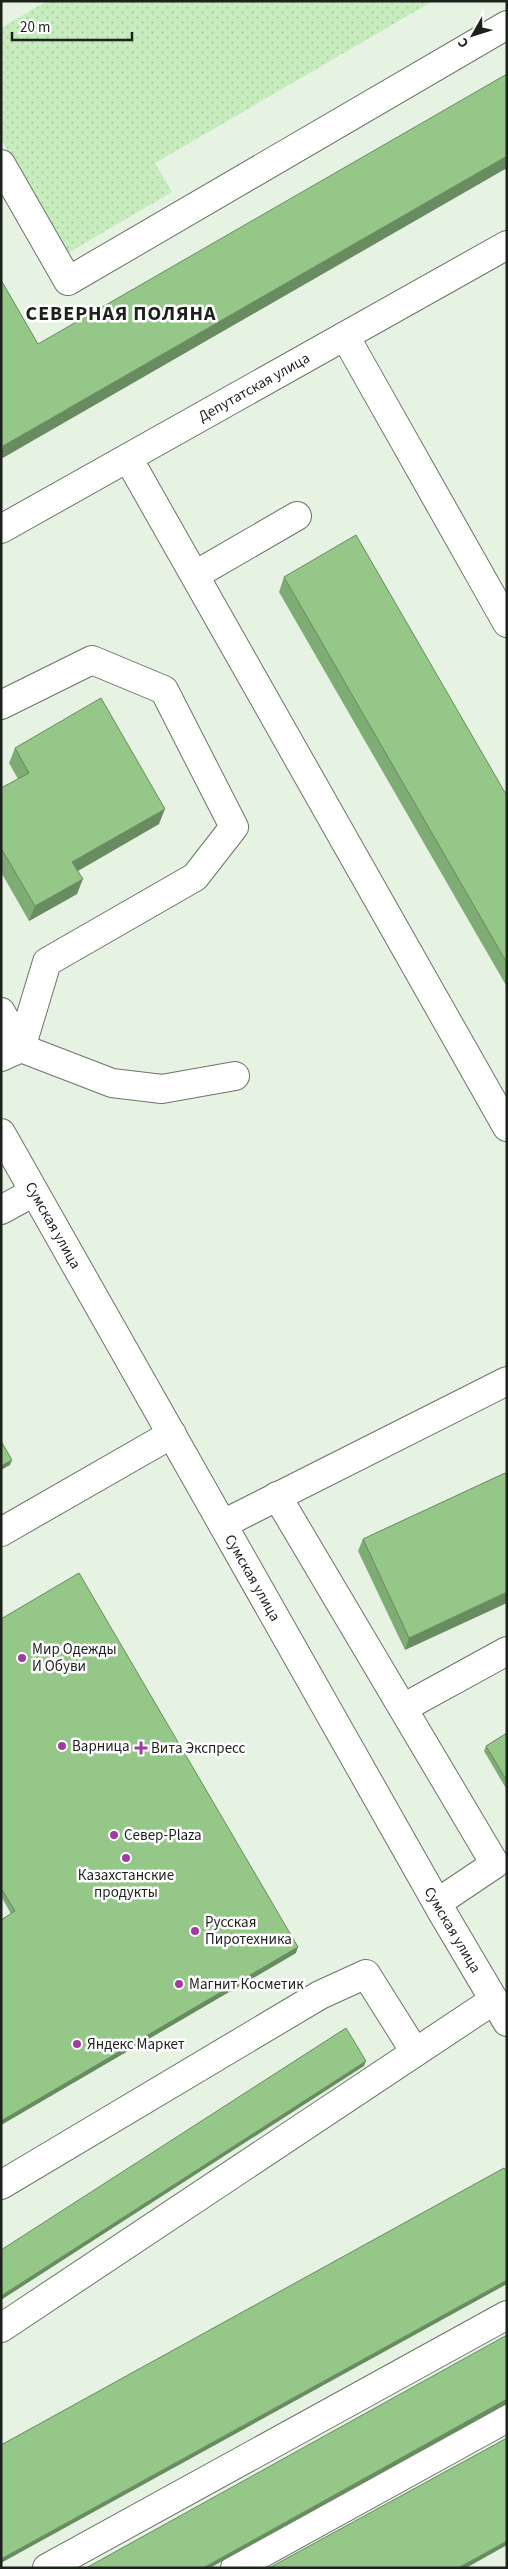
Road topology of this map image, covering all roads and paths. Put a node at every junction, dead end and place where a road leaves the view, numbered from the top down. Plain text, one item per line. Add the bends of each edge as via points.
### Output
1 (507, 25) edge
2 (1, 164) edge
3 (507, 245) edge
4 (345, 336) junction
5 (128, 458) junction
6 (297, 516) dead end
7 (1, 529) edge
8 (195, 575) junction
9 (507, 623) edge
10 (4, 697) edge
11 (1, 1012) edge
12 (11, 1052) edge
13 (235, 1076) dead end
14 (507, 1127) edge
15 (1, 1133) edge
16 (34, 1192) junction
17 (1, 1210) edge
18 (507, 1381) edge
19 (172, 1434) junction
20 (277, 1496) junction
21 (223, 1524) junction
22 (1, 1532) edge
23 (507, 1651) edge
24 (403, 1708) junction
25 (437, 1903) junction
26 (500, 2011) edge
27 (415, 2052) junction
28 (1, 2185) edge
29 (507, 2315) edge
30 (1, 2328) edge
31 (507, 2418) edge
32 (47, 2568) edge
33 (235, 2568) edge

1 - 2 street via 68,281
3 - 4 street, Депутатская улица
4 - 5 street, Депутатская улица
4 - 9 street
5 - 7 street, Депутатская улица
5 - 8 street
6 - 8 street
8 - 14 street
10 - 12 street via 92,660 164,690 234,826 196,877 47,962
11 - 12 street
12 - 13 street via 112,1083 162,1089
15 - 16 street, Сумская улица
16 - 17 street
16 - 19 street, Сумская улица
18 - 20 street
19 - 21 street, Сумская улица
19 - 22 street
20 - 21 street
20 - 24 street
21 - 25 street, Сумская улица
23 - 24 street
24 - 25 street via 496,1864
25 - 26 street, Сумская улица
26 - 27 street
27 - 28 street via 366,1974 320,1995
27 - 30 street
29 - 32 street
31 - 33 street

